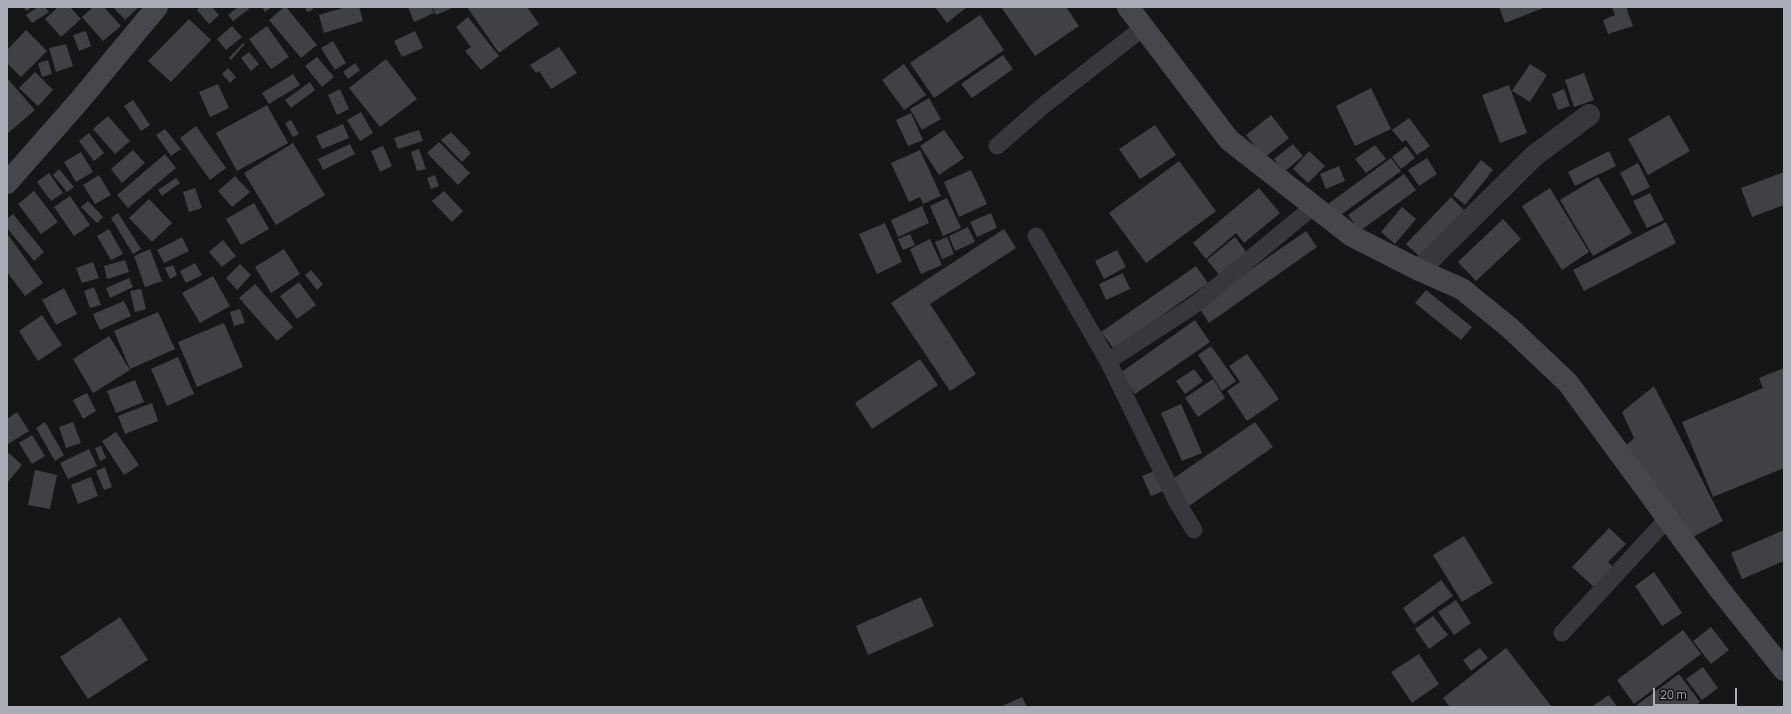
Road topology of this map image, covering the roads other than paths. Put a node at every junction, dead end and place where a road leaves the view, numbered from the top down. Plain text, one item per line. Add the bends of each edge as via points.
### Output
1 (157, 7) edge
2 (1128, 7) edge
3 (1144, 28) junction
4 (1589, 115) dead end
5 (997, 146) dead end
6 (7, 183) edge
7 (1314, 206) junction
8 (1036, 236) dead end
9 (1419, 270) junction
10 (1108, 361) junction
11 (1668, 518) junction
12 (1194, 530) dead end
13 (1562, 633) dead end
14 (1784, 670) edge

1 - 6 main road
2 - 3 main road
3 - 5 lane via 1044,105
3 - 7 main road via 1229,140
4 - 9 street via 1534,156
7 - 9 main road via 1352,236
7 - 10 lane via 1193,306
8 - 10 lane
9 - 11 main road via 1462,289 1510,328 1568,383
10 - 12 lane via 1177,502
11 - 13 lane
11 - 14 main road via 1720,590

